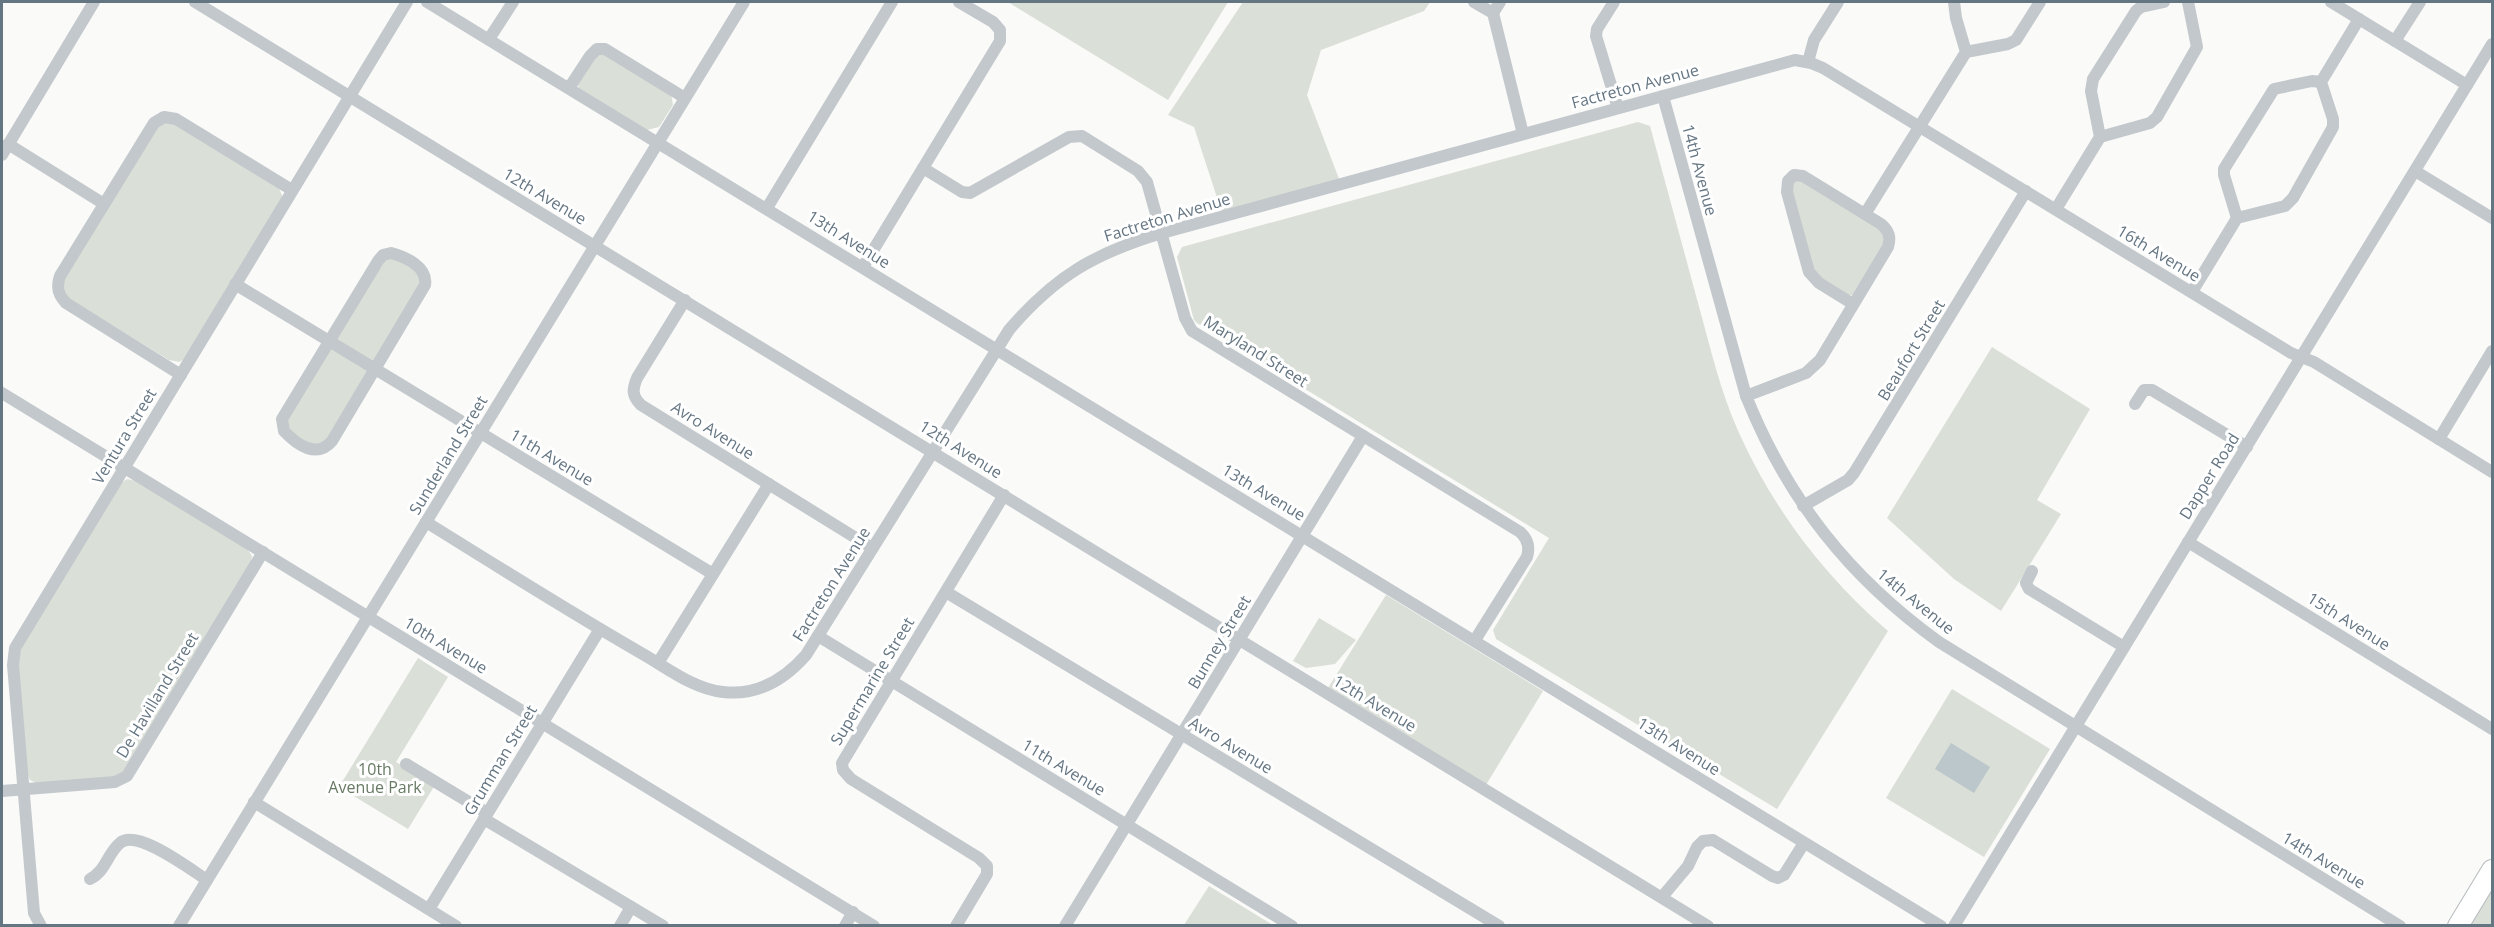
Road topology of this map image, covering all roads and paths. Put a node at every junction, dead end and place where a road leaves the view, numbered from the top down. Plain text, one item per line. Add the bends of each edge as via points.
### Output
1 (94, 2) edge
2 (195, 2) edge
3 (407, 2) edge
4 (428, 2) edge
5 (513, 2) edge
6 (744, 2) edge
7 (892, 2) edge
8 (959, 2) edge
9 (1474, 2) edge
10 (1500, 2) edge
11 (1614, 2) edge
12 (1838, 2) edge
13 (1954, 2) edge
14 (2040, 2) edge
15 (2164, 2) edge
16 (2188, 2) edge
17 (2331, 2) edge
18 (2420, 2) edge
19 (1493, 13) junction
20 (2359, 19) junction
21 (489, 39) junction
22 (2395, 41) junction
23 (2493, 44) edge
24 (1966, 52) junction
25 (1808, 62) junction
26 (2321, 82) junction
27 (2467, 85) junction
28 (569, 88) junction
29 (350, 96) junction
30 (1663, 96) junction
31 (685, 98) junction
32 (1618, 108) junction
33 (1920, 126) junction
34 (1523, 134) junction
35 (2100, 137) junction
36 (658, 142) junction
37 (5, 149) edge
38 (923, 168) junction
39 (2415, 171) junction
40 (292, 190) junction
41 (2026, 190) junction
42 (104, 204) junction
43 (767, 208) junction
44 (2056, 209) junction
45 (1865, 214) junction
46 (2237, 218) junction
47 (2493, 218) edge
48 (1162, 233) junction
49 (595, 246) junction
50 (863, 267) junction
51 (236, 284) junction
52 (2192, 292) junction
53 (685, 300) junction
54 (1853, 304) junction
55 (329, 340) junction
56 (996, 348) junction
57 (2493, 351) edge
58 (2302, 357) junction
59 (375, 369) junction
60 (181, 375) junction
61 (2, 393) edge
62 (1746, 396) junction
63 (2135, 404) dead end
64 (480, 433) junction
65 (1363, 436) junction
66 (2439, 439) junction
67 (2247, 447) junction
68 (933, 450) junction
69 (124, 468) junction
70 (2493, 472) edge
71 (769, 484) junction
72 (1004, 495) junction
73 (1803, 506) junction
74 (426, 522) junction
75 (1303, 535) junction
76 (2188, 542) junction
77 (872, 548) junction
78 (263, 552) junction
79 (2032, 571) dead end
80 (713, 574) junction
81 (946, 592) junction
82 (368, 617) junction
83 (600, 629) junction
84 (818, 636) junction
85 (1239, 640) junction
86 (1475, 640) junction
87 (2124, 647) junction
88 (658, 663) junction
89 (892, 681) junction
90 (542, 723) junction
91 (2076, 727) junction
92 (2493, 729) edge
93 (1182, 734) junction
94 (406, 764) dead end
95 (23, 789) junction
96 (2, 791) edge
97 (254, 802) junction
98 (486, 816) junction
99 (1127, 825) junction
100 (1804, 843) junction
101 (2493, 870) edge
102 (90, 879) dead end
103 (207, 880) junction
104 (1662, 897) junction
105 (631, 908) junction
106 (429, 909) junction
107 (853, 912) junction
108 (40, 926) edge
109 (179, 926) edge
110 (456, 926) edge
111 (620, 926) edge
112 (663, 926) edge
113 (845, 926) edge
114 (874, 926) edge
115 (956, 926) edge
116 (1065, 926) edge
117 (1292, 926) edge
118 (1499, 926) edge
119 (1708, 926) edge
120 (1941, 926) edge
121 (1954, 926) edge
122 (2400, 926) edge
123 (2458, 926) edge

1 - 37 street
2 - 29 street, 12th Avenue
3 - 29 street, Ventura Street
4 - 21 street, 13th Avenue
5 - 21 street
6 - 31 street, Sunderland Street
7 - 43 street
8 - 38 street via 993,22 1000,30 1000,41
9 - 19 street
10 - 19 street
11 - 32 street via 1596,36
12 - 25 street via 1814,40
13 - 24 street
14 - 24 street via 2016,40
15 - 35 street via 2136,11 2093,79 2091,91
16 - 35 street via 2197,47 2157,117 2150,123
17 - 20 street
18 - 22 street
19 - 34 street
20 - 22 street
20 - 26 street
21 - 28 street, 13th Avenue
22 - 27 street
23 - 27 street, Dapper Road
24 - 33 street
25 - 30 street, Factreton Avenue via 1790,61
25 - 33 street, 16th Avenue
26 - 46 street via 2333,127 2293,198 2285,206
26 - 46 street via 2274,89 2234,150 2224,175
27 - 39 street, Dapper Road
28 - 31 street via 590,56 597,49 605,49
28 - 36 street, 13th Avenue
29 - 40 street, Ventura Street
29 - 49 street, 12th Avenue
30 - 32 street, Factreton Avenue
30 - 62 street, 14th Avenue
31 - 36 street, Sunderland Street
32 - 34 street, Factreton Avenue
33 - 41 street, 16th Avenue
33 - 45 street
34 - 48 street, Factreton Avenue
35 - 44 street
36 - 43 street, 13th Avenue
36 - 49 street, Sunderland Street
37 - 42 street
38 - 48 street, Maryland Street via 970,193 1069,137 1082,136 1144,175
38 - 50 street
39 - 47 street
39 - 58 street, Dapper Road
40 - 42 street via 176,119 164,117 154,123
40 - 51 street, Ventura Street
41 - 44 street, 16th Avenue
41 - 73 street, Beaufort Street via 1854,473
42 - 60 street via 60,276 60,296
43 - 50 street, 13th Avenue
44 - 52 street, 16th Avenue
45 - 54 street via 1887,230 1890,240
45 - 54 street via 1803,176 1794,175 1786,186 1809,272 1813,279
46 - 52 street
48 - 56 street, Factreton Avenue via 1123,244 1065,276 1021,315
48 - 65 street, Maryland Street via 1192,331
49 - 53 street, 12th Avenue
49 - 64 street, Sunderland Street
50 - 56 street, 13th Avenue
51 - 55 street, 11th Avenue
51 - 60 street, Ventura Street
52 - 58 street, 16th Avenue
53 - 68 street, 12th Avenue
53 - 71 street, Avro Avenue via 637,378 635,399
54 - 62 street via 1820,360 1806,373
55 - 59 street, 11th Avenue
55 - 59 street via 282,419 284,431 299,444 316,450 329,445
55 - 59 street via 383,255 391,253 412,263 424,272 425,285
56 - 68 street, Factreton Avenue
56 - 75 street, 13th Avenue
57 - 66 street
58 - 66 street, 16th Avenue
58 - 67 street, Dapper Road
59 - 64 street, 11th Avenue
60 - 69 street, Ventura Street
61 - 69 street, 10th Avenue
62 - 73 street, 14th Avenue via 1763,438
63 - 67 street via 2144,390 2152,390
64 - 74 street, Sunderland Street
64 - 80 street, 11th Avenue
65 - 75 street, Bunney Street
65 - 86 street, Maryland Street via 1526,538 1527,557
66 - 70 street, 16th Avenue
67 - 76 street, Dapper Road
68 - 72 street, 12th Avenue
68 - 77 street, Factreton Avenue
69 - 78 street, 10th Avenue
69 - 95 street, Ventura Street via 13,653
71 - 77 street, Avro Avenue
71 - 80 street
72 - 81 street, Supermarine Street
72 - 85 street, 12th Avenue
73 - 91 street, 14th Avenue via 1842,556 1903,615
74 - 82 street, Sunderland Street
74 - 83 street, Factreton Avenue
75 - 85 street, Bunney Street
75 - 86 street, 13th Avenue
76 - 87 street, Dapper Road
76 - 92 street, 15th Avenue
77 - 84 street, Factreton Avenue
78 - 82 street, 10th Avenue
78 - 95 street, De Havilland Street via 127,776 115,782
79 - 87 street via 2026,583 2030,589
80 - 88 street
81 - 89 street, Supermarine Street
81 - 93 street, Avro Avenue
82 - 90 street, 10th Avenue
82 - 97 street, Sunderland Street
83 - 88 street, Factreton Avenue
83 - 90 street, Grumman Street
84 - 88 street, Factreton Avenue via 795,667 768,686 752,691 705,688
84 - 89 street, 11th Avenue
85 - 93 street, Bunney Street
85 - 104 street, 12th Avenue
86 - 100 street, 13th Avenue
87 - 91 street, Dapper Road
89 - 99 street, 11th Avenue
89 - 115 street, Supermarine Street via 844,760 843,770 851,779 987,866 987,874
90 - 98 street, Grumman Street
90 - 107 street, 10th Avenue
91 - 121 street, Dapper Road
91 - 122 street, 14th Avenue
93 - 99 street, Bunney Street
93 - 118 street, Avro Avenue
94 - 98 street
95 - 96 street, De Havilland Street
95 - 108 street, Ventura Street via 34,913
97 - 103 street, Sunderland Street
97 - 106 street
98 - 105 street
98 - 106 street, Grumman Street
99 - 116 street, Bunney Street
99 - 117 street, 11th Avenue
100 - 104 street via 1784,875 1775,878 1713,840 1703,841
100 - 120 street, 13th Avenue
101 - 123 main road
102 - 103 street via 99,874 119,844 133,839
103 - 109 street, Sunderland Street
104 - 119 street, 12th Avenue
105 - 111 street
105 - 112 street
106 - 110 street
107 - 113 street
107 - 114 street, 10th Avenue

